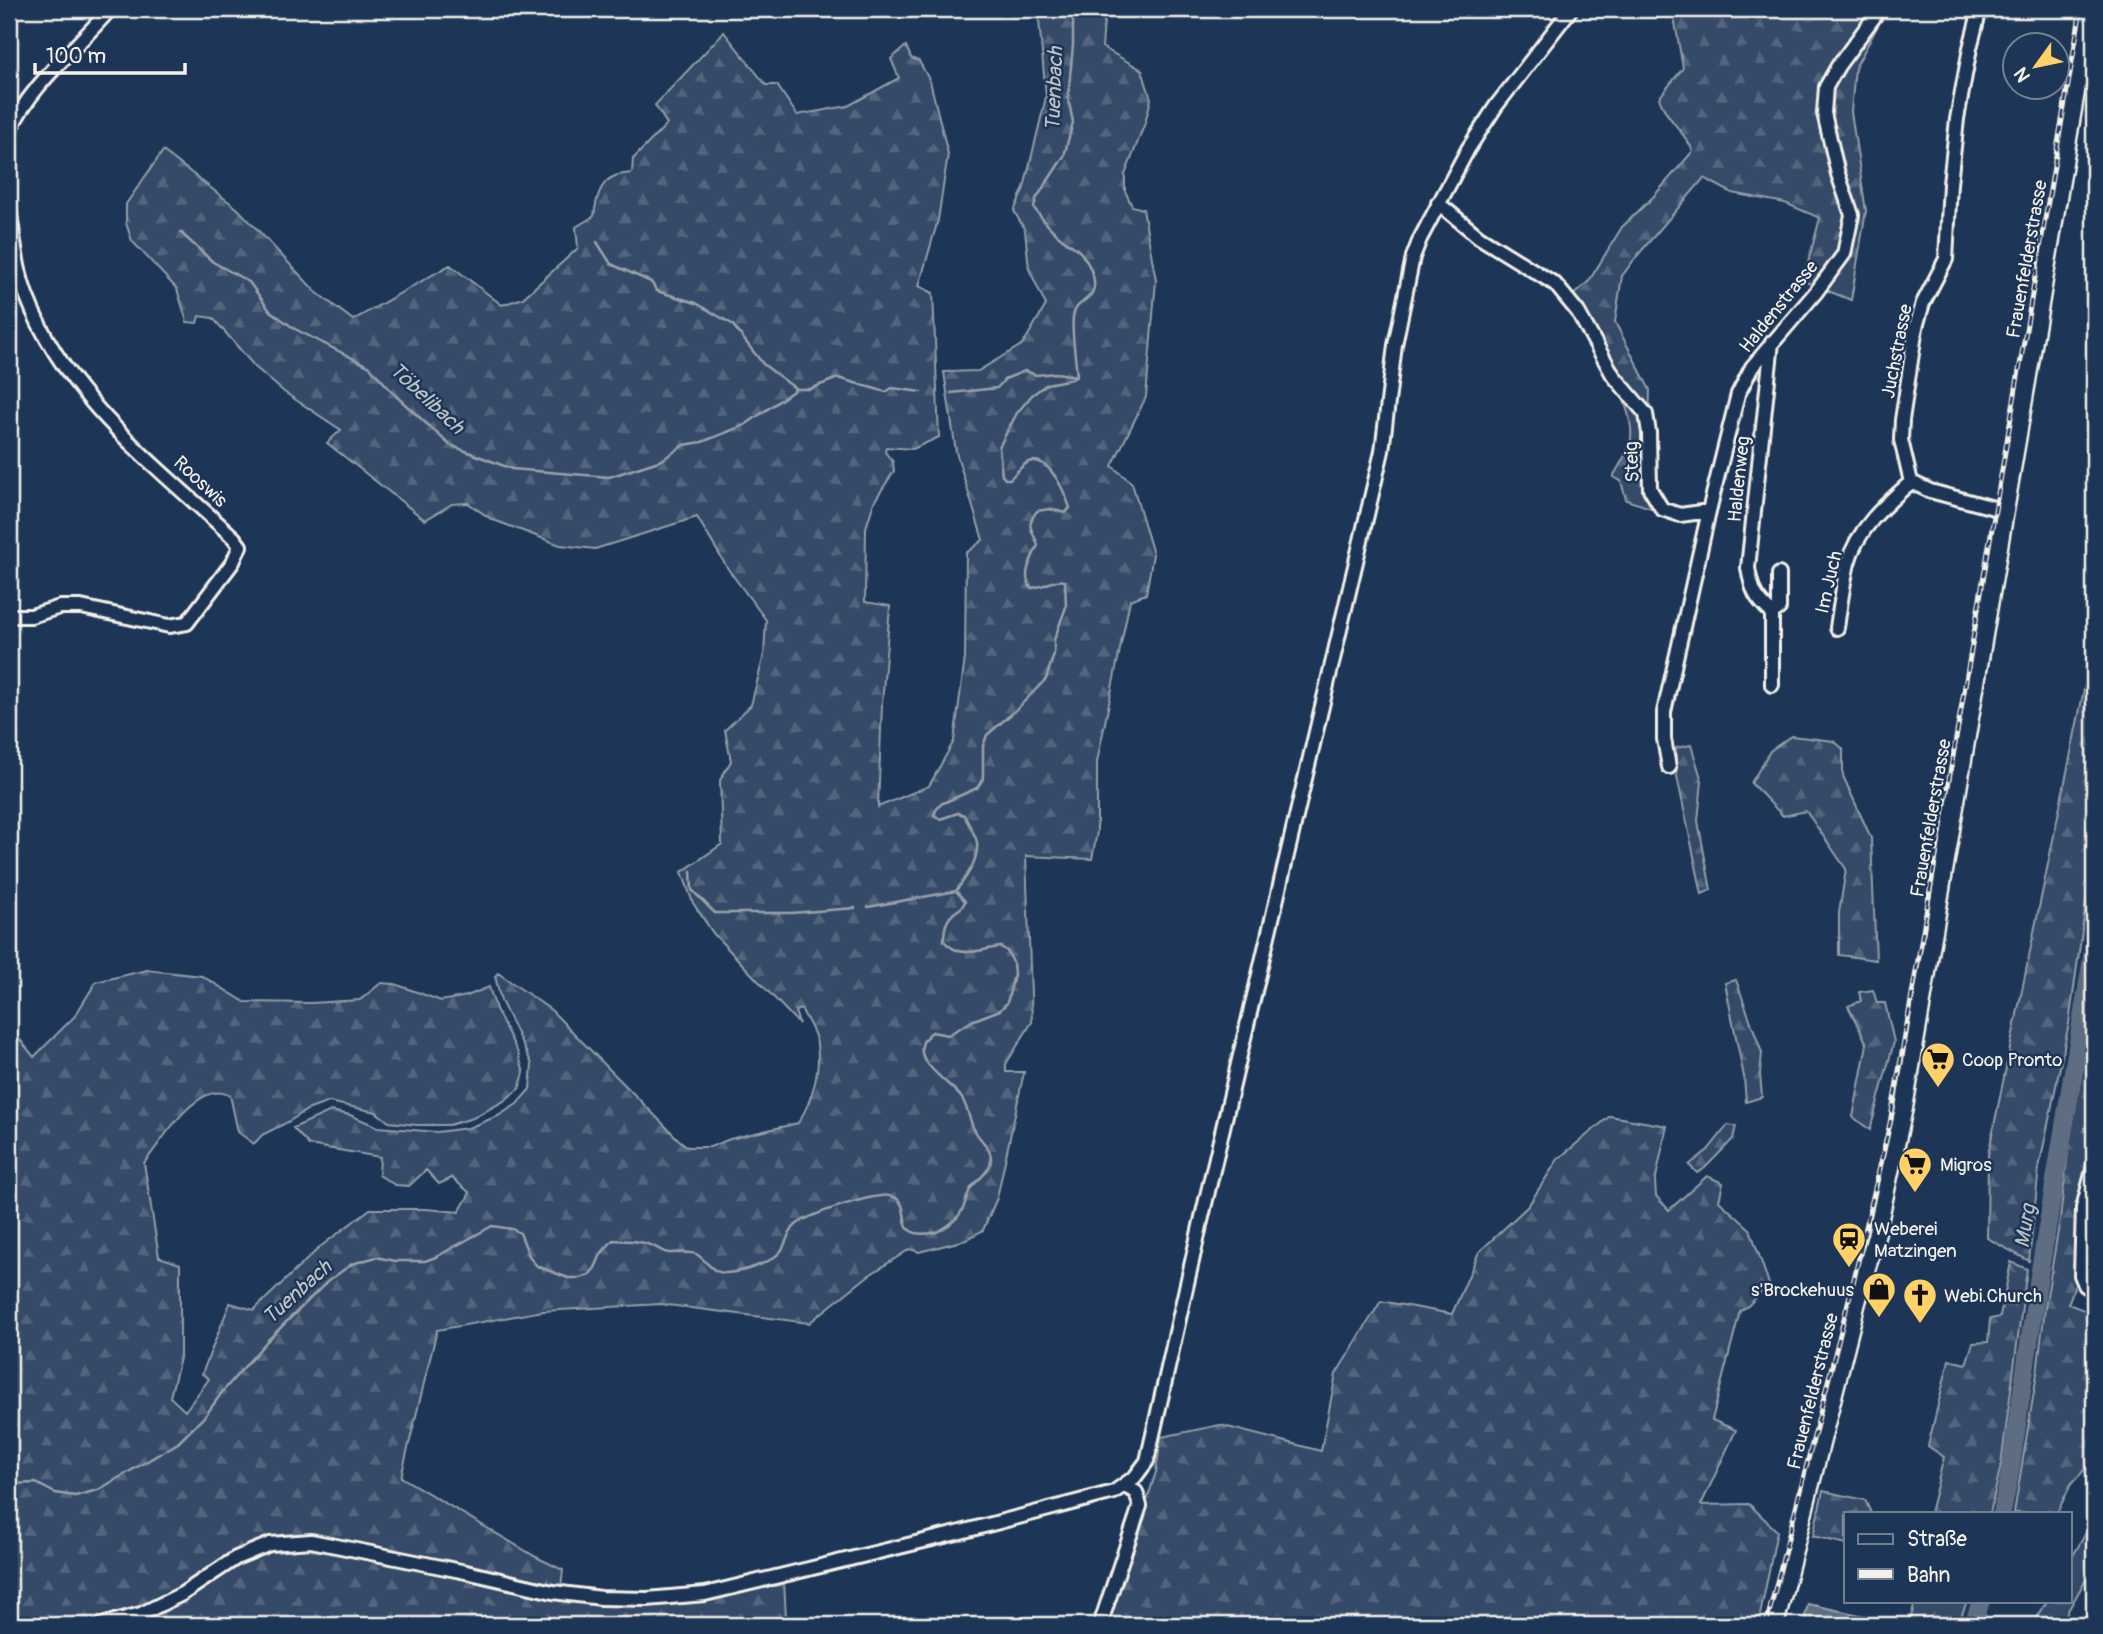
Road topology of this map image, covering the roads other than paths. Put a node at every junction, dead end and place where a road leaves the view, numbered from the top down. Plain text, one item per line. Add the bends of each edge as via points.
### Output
1 (110, 9) edge
2 (1571, 9) edge
3 (1880, 9) edge
4 (1980, 9) edge
5 (2090, 9) edge
6 (9, 132) edge
7 (1438, 203) junction
8 (9, 208) edge
9 (1772, 342) junction
10 (1911, 482) junction
11 (1709, 511) junction
12 (2005, 511) junction
13 (1779, 574) dead end
14 (1772, 613) junction
15 (9, 616) edge
16 (1838, 628) dead end
17 (1772, 685) dead end
18 (1669, 767) dead end
19 (2094, 1166) edge
20 (2094, 1291) edge
21 (1124, 1486) junction
22 (100, 1625) edge
23 (1100, 1625) edge
24 (1775, 1625) edge

1 - 6 street via 48,76
2 - 7 street via 1496,106
3 - 9 street, Haldenstrasse via 1826,87 1824,113 1852,215 1844,254
4 - 10 street, Juchstrasse via 1957,119 1946,259 1916,327 1904,407 1901,440
5 - 12 main road, Frauenfelderstrasse
7 - 11 street, Steig via 1479,237 1555,284 1578,312 1613,375 1646,414 1650,489 1662,509 1680,515
7 - 21 street via 1413,257 1373,492 1147,1461
8 - 15 street, Rooswis via 26,296 69,375 96,409 240,546 187,623 169,626 82,607
9 - 11 street, Haldenstrasse via 1752,366 1738,394
9 - 14 street, Haldenweg via 1748,568 1752,589
10 - 12 street
10 - 16 street, Im Juch via 1883,507 1849,560
11 - 18 street, Haldenstrasse via 1664,712
12 - 24 main road, Frauenfelderstrasse via 1901,1120 1876,1236
13 - 14 street via 1779,608
14 - 17 street
19 - 20 street via 2083,1208 2081,1275
21 - 22 street via 983,1526 705,1594 647,1599 552,1592 311,1541 271,1544 236,1558 182,1594 141,1614
21 - 23 street via 1136,1492 1140,1506

